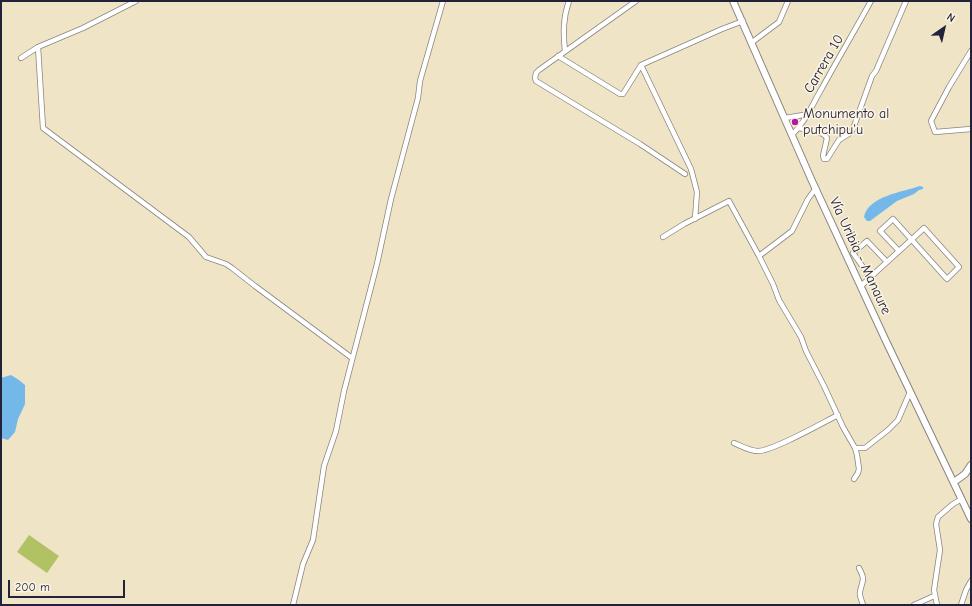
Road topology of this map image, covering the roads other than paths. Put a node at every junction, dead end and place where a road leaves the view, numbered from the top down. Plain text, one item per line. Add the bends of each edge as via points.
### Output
1 (136, 1) edge
2 (443, 1) edge
3 (569, 1) edge
4 (636, 1) edge
5 (733, 1) edge
6 (788, 1) edge
7 (871, 1) edge
8 (906, 1) edge
9 (743, 21) junction
10 (751, 43) junction
11 (38, 47) junction
12 (565, 51) junction
13 (971, 51) edge
14 (558, 56) junction
15 (21, 58) dead end
16 (641, 65) junction
17 (809, 114) junction
18 (784, 118) junction
19 (799, 128) junction
20 (971, 129) edge
21 (792, 135) junction
22 (684, 174) dead end
23 (816, 188) junction
24 (695, 219) junction
25 (663, 237) dead end
26 (911, 240) junction
27 (899, 251) junction
28 (759, 256) junction
29 (887, 262) junction
30 (870, 277) junction
31 (861, 286) junction
32 (352, 358) junction
33 (910, 392) junction
34 (838, 415) junction
35 (734, 443) dead end
36 (855, 448) junction
37 (971, 465) edge
38 (854, 479) dead end
39 (954, 482) junction
40 (962, 500) junction
41 (971, 519) edge
42 (859, 568) dead end
43 (971, 581) edge
44 (934, 596) junction
45 (293, 605) edge
46 (863, 605) edge
47 (914, 605) edge
48 (937, 605) edge
49 (961, 605) edge

1 - 11 street
2 - 32 street via 420,81 418,98
3 - 12 street via 564,16
4 - 12 street
5 - 9 main road, Vía Uribia - Manaure
6 - 10 street via 779,22
7 - 17 street, Carrera 10
8 - 19 street via 872,76 850,133 839,140 825,160 825,136
9 - 10 main road, Vía Uribia - Manaure
9 - 16 street
10 - 18 main road, Vía Uribia - Manaure
11 - 15 street
11 - 32 street via 43,128 189,237 206,257 232,268
12 - 14 street
13 - 20 street via 931,121 936,132
14 - 16 street via 621,94 624,94
14 - 22 street via 536,73 536,81
16 - 24 street via 696,184 698,192
17 - 18 street
17 - 19 street, Carrera 10
18 - 21 main road, Vía Uribia - Manaure
19 - 21 street, Carrera 10
21 - 23 main road, Vía Uribia - Manaure
23 - 28 street via 792,230
23 - 31 main road, Vía Uribia - Manaure
24 - 25 street
24 - 28 street via 729,201
26 - 26 street via 924,228 960,267 947,279
26 - 27 street
26 - 27 street via 893,219 880,231
27 - 29 street
28 - 34 street
29 - 30 street
29 - 30 street via 867,241 853,253
30 - 31 street
31 - 33 main road, Vía Uribia - Manaure
32 - 45 street via 336,431 324,466 312,540
33 - 36 street via 898,420 870,445
33 - 39 main road, Vía Uribia - Manaure
34 - 35 street via 777,445 759,451
34 - 36 street
36 - 38 street via 859,469
37 - 39 main road via 965,474
39 - 40 main road, Vía Uribia - Manaure
40 - 41 main road, Vía Uribia - Manaure
40 - 44 street via 938,517 936,524 940,550
42 - 46 street via 863,578 860,593
43 - 49 street
44 - 47 street
44 - 48 street

